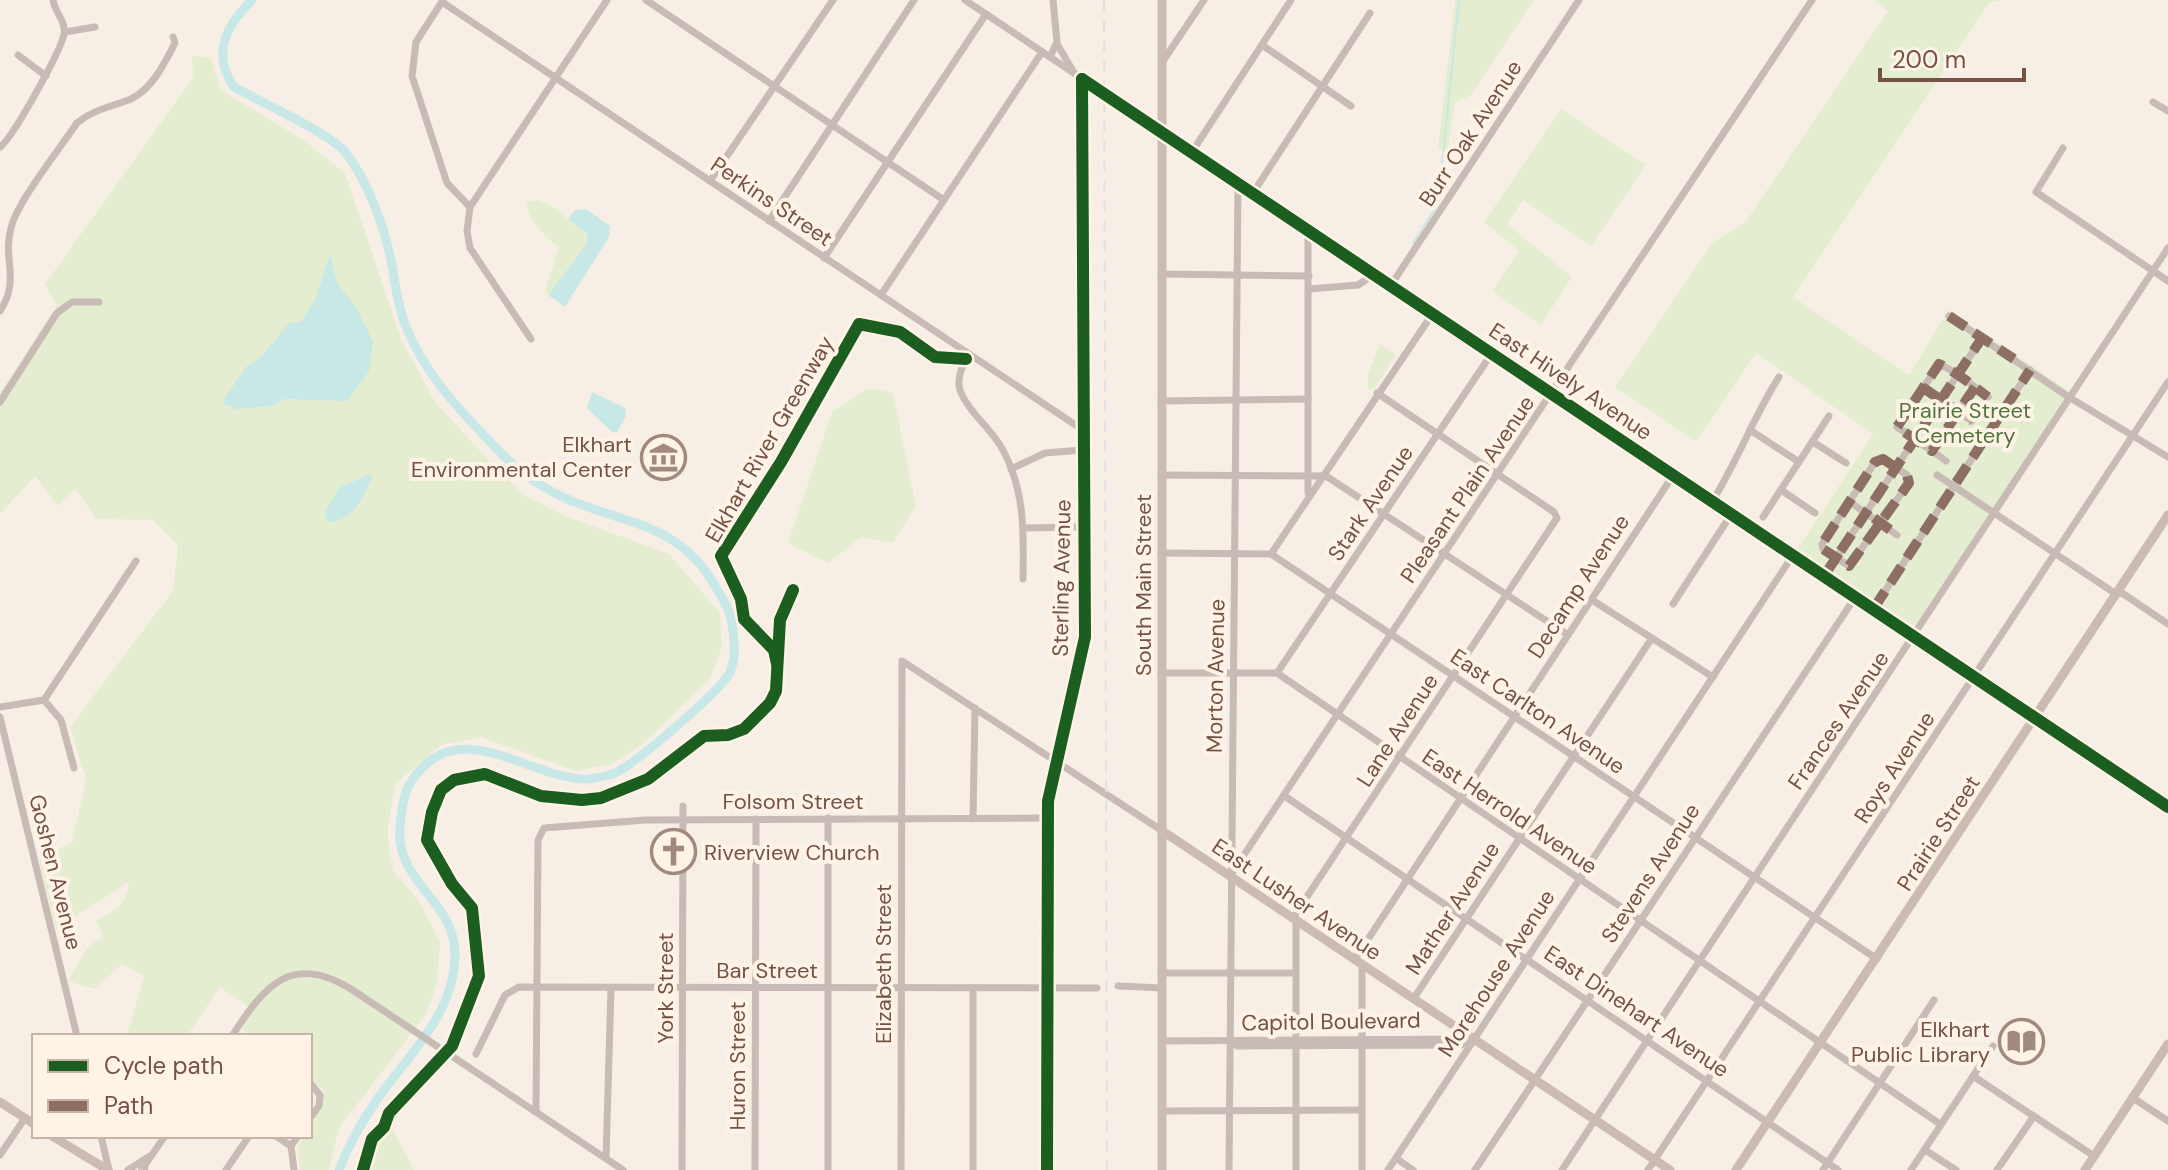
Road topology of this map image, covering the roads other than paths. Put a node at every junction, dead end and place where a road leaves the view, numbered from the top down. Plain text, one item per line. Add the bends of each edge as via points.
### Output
1 (53, 0) edge
2 (607, 0) edge
3 (646, 0) edge
4 (833, 0) edge
5 (914, 0) edge
6 (965, 0) edge
7 (1053, 0) edge
8 (1162, 0) edge
9 (1204, 0) edge
10 (1291, 0) edge
11 (1579, 0) edge
12 (1812, 0) edge
13 (443, 1) edge
14 (1370, 13) dead end
15 (986, 14) junction
16 (95, 27) dead end
17 (65, 32) junction
18 (173, 37) dead end
19 (1057, 42) junction
20 (1262, 45) junction
21 (1046, 54) junction
22 (18, 55) dead end
23 (1162, 63) junction
24 (1074, 74) junction
25 (46, 76) junction
26 (555, 78) junction
27 (1082, 79) junction
28 (775, 87) junction
29 (1322, 87) junction
30 (2153, 102) dead end
31 (1351, 106) dead end
32 (2168, 111) edge
33 (832, 125) junction
34 (1162, 132) junction
35 (0, 147) edge
36 (2063, 148) dead end
37 (1192, 152) junction
38 (888, 162) junction
39 (710, 181) junction
40 (1238, 183) junction
41 (1253, 193) junction
42 (944, 200) junction
43 (470, 207) junction
44 (769, 221) junction
45 (1308, 230) junction
46 (2168, 248) edge
47 (824, 258) junction
48 (2153, 271) junction
49 (1161, 274) junction
50 (1375, 274) junction
51 (1235, 275) junction
52 (1309, 276) junction
53 (2168, 281) edge
54 (1391, 285) junction
55 (1309, 289) junction
56 (881, 295) junction
57 (99, 302) dead end
58 (0, 311) edge
59 (1433, 313) junction
60 (1949, 316) dead end
61 (1982, 338) junction
62 (531, 339) dead end
63 (1492, 353) junction
64 (969, 354) junction
65 (2030, 370) junction
66 (1957, 375) junction
67 (1779, 377) dead end
68 (2168, 382) edge
69 (1922, 387) junction
70 (1975, 387) junction
71 (1377, 393) junction
72 (1552, 393) junction
73 (2073, 396) junction
74 (1988, 397) dead end
75 (1235, 398) junction
76 (1308, 399) junction
77 (1941, 399) junction
78 (1161, 401) junction
79 (0, 402) edge
80 (1958, 411) junction
81 (1829, 416) dead end
82 (1972, 421) dead end
83 (1083, 430) junction
84 (1750, 430) junction
85 (1438, 434) junction
86 (2134, 434) junction
87 (1914, 439) junction
88 (1813, 442) junction
89 (1082, 450) junction
90 (1932, 451) junction
91 (2168, 457) edge
92 (1946, 461) dead end
93 (1799, 462) junction
94 (1846, 463) dead end
95 (1895, 468) junction
96 (1011, 469) junction
97 (1674, 474) junction
98 (1161, 475) junction
99 (1235, 475) junction
100 (1498, 475) junction
101 (1937, 475) dead end
102 (1322, 476) junction
103 (1308, 477) junction
104 (1953, 487) junction
105 (1781, 490) junction
106 (1308, 495) junction
107 (1713, 500) junction
108 (1850, 502) junction
109 (1732, 513) junction
110 (1815, 513) dead end
111 (1866, 513) junction
112 (1384, 514) junction
113 (1994, 514) junction
114 (2168, 515) edge
115 (1763, 517) dead end
116 (1881, 523) junction
117 (1083, 527) junction
118 (1024, 528) junction
119 (1897, 535) dead end
120 (1161, 553) junction
121 (1235, 553) junction
122 (1271, 554) junction
123 (1445, 554) junction
124 (2055, 554) junction
125 (1793, 555) junction
126 (1837, 557) junction
127 (136, 561) dead end
128 (1824, 576) junction
129 (1023, 579) dead end
130 (1331, 594) junction
131 (2116, 594) junction
132 (1506, 595) junction
133 (1856, 596) junction
134 (1592, 600) junction
135 (1673, 604) dead end
136 (1874, 608) junction
137 (2168, 624) edge
138 (1392, 635) junction
139 (1568, 635) junction
140 (1915, 636) junction
141 (1652, 638) junction
142 (902, 661) joint
143 (1161, 673) junction
144 (1277, 673) junction
145 (1232, 674) junction
146 (1975, 675) junction
147 (1453, 677) junction
148 (1713, 677) junction
149 (44, 700) junction
150 (0, 707) edge
151 (975, 708) junction
152 (2036, 716) junction
153 (0, 717) edge
154 (1338, 717) junction
155 (1514, 717) junction
156 (1574, 756) junction
157 (1400, 758) junction
158 (1055, 761) junction
159 (74, 768) dead end
160 (1633, 796) junction
161 (1286, 797) junction
162 (1460, 799) junction
163 (683, 806) dead end
164 (2168, 807) edge
165 (828, 818) junction
166 (1047, 818) junction
167 (756, 819) junction
168 (900, 819) junction
169 (973, 819) junction
170 (683, 820) junction
171 (1161, 830) junction
172 (1695, 837) junction
173 (1347, 838) junction
174 (1520, 838) junction
175 (1230, 876) junction
176 (1754, 878) junction
177 (1408, 879) junction
178 (1580, 879) junction
179 (1294, 919) junction
180 (1468, 919) junction
181 (1816, 919) junction
182 (1641, 920) junction
183 (1527, 959) junction
184 (1877, 959) junction
185 (1701, 960) junction
186 (1358, 962) junction
187 (1161, 973) junction
188 (1229, 973) junction
189 (1295, 973) junction
190 (1118, 986) dead end
191 (537, 987) junction
192 (611, 988) junction
193 (683, 988) junction
194 (755, 988) junction
195 (828, 988) junction
196 (901, 988) junction
197 (973, 988) junction
198 (1047, 988) junction
199 (1097, 988) dead end
200 (1162, 988) junction
201 (1414, 998) junction
202 (1588, 1000) junction
203 (1761, 1000) junction
204 (1934, 1000) dead end
205 (77, 1034) edge
206 (236, 1034) edge
207 (1474, 1039) junction
208 (1649, 1040) junction
209 (1162, 1041) junction
210 (1821, 1041) junction
211 (1229, 1042) junction
212 (1295, 1042) junction
213 (1362, 1042) junction
214 (2168, 1044) edge
215 (1993, 1046) dead end
216 (476, 1054) dead end
217 (1973, 1076) junction
218 (1534, 1079) junction
219 (1708, 1080) junction
220 (1881, 1082) junction
221 (312, 1085) edge
222 (2133, 1098) junction
223 (0, 1102) edge
224 (1296, 1110) junction
225 (1362, 1110) junction
226 (536, 1111) junction
227 (1162, 1111) junction
228 (1229, 1111) junction
229 (312, 1115) edge
230 (2034, 1116) junction
231 (25, 1118) junction
232 (1595, 1119) junction
233 (1768, 1120) junction
234 (2168, 1121) edge
235 (32, 1123) edge
236 (1940, 1124) junction
237 (55, 1138) edge
238 (101, 1138) edge
239 (164, 1138) edge
240 (248, 1138) edge
241 (279, 1138) edge
242 (297, 1138) edge
243 (291, 1146) junction
244 (1925, 1150) junction
245 (0, 1155) edge
246 (150, 1156) junction
247 (2094, 1156) junction
248 (606, 1158) junction
249 (1396, 1158) junction
250 (1655, 1160) junction
251 (1826, 1166) edge
252 (142, 1169) edge
253 (108, 1170) edge
254 (128, 1170) edge
255 (226, 1170) edge
256 (294, 1170) edge
257 (623, 1170) edge
258 (682, 1170) edge
259 (755, 1170) edge
260 (828, 1170) edge
261 (901, 1170) edge
262 (973, 1170) edge
263 (1047, 1170) edge
264 (1162, 1170) edge
265 (1229, 1170) edge
266 (1296, 1170) edge
267 (1362, 1170) edge
268 (1388, 1170) edge
269 (1413, 1170) edge
270 (1475, 1170) edge
271 (1562, 1170) edge
272 (1648, 1170) edge
273 (1670, 1170) edge
274 (1736, 1170) edge
275 (1838, 1170) edge
276 (1911, 1170) edge
277 (1956, 1170) edge
278 (1997, 1170) edge
279 (2085, 1170) edge

1 - 17 street
2 - 26 street
3 - 28 street
4 - 28 street
5 - 33 street
6 - 15 street, East Hively Avenue
7 - 19 street
8 - 23 main road, South Main Street
9 - 23 street
10 - 20 street
11 - 54 street, Burr Oak Avenue
12 - 72 street, Pleasant Plain Avenue
13 - 26 street, Perkins Street
13 - 43 street via 416,42 412,76 447,183
14 - 29 street
15 - 21 street, East Hively Avenue
15 - 38 street
16 - 17 street
17 - 25 street
18 - 58 street via 166,60 144,91 77,123 13,221 11,287
19 - 21 street
19 - 24 street
20 - 29 street
20 - 37 street
21 - 24 street, East Hively Avenue
21 - 42 street
22 - 25 street
23 - 34 main road, South Main Street
24 - 27 street, East Hively Avenue
25 - 35 street via 16,132
26 - 39 street, Perkins Street
26 - 43 street
27 - 34 street, East Hively Avenue
27 - 83 street, Sterling Avenue
28 - 33 street
28 - 39 street
29 - 31 street
29 - 41 street
30 - 32 street
33 - 38 street
33 - 44 street
34 - 37 street, East Hively Avenue
34 - 49 main road, South Main Street
36 - 48 street via 2036,192
37 - 40 street, East Hively Avenue
38 - 42 street
38 - 47 street
39 - 44 street, Perkins Street
40 - 41 street, East Hively Avenue
40 - 51 street, Morton Avenue
41 - 45 street, East Hively Avenue
42 - 56 street
43 - 62 street via 470,248
44 - 47 street, Perkins Street
45 - 50 street, East Hively Avenue
45 - 52 street
46 - 48 street, Frances Avenue
47 - 56 street, Perkins Street
48 - 53 street
48 - 73 street, Frances Avenue
49 - 51 street
49 - 78 main road, South Main Street
50 - 54 street, East Hively Avenue
50 - 55 street via 1358,285
51 - 52 street
51 - 75 street, Morton Avenue
52 - 55 street
54 - 59 street, East Hively Avenue
55 - 76 street
56 - 64 street, Perkins Street
57 - 79 street via 72,302 57,313
59 - 63 street, East Hively Avenue
59 - 71 street
60 - 61 street
61 - 65 street
61 - 66 street
63 - 72 street, East Hively Avenue
63 - 85 street, Stark Avenue
64 - 83 street, Perkins Street
64 - 96 street via 961,368 960,389
65 - 73 street
65 - 104 street
66 - 69 street via 1939,364
66 - 70 street
66 - 77 street
67 - 84 street
68 - 86 street, Roys Avenue
69 - 77 street
69 - 87 street via 1897,427
70 - 74 street
70 - 80 street
71 - 85 street
71 - 102 street
72 - 97 street, East Hively Avenue
72 - 100 street, Pleasant Plain Avenue
73 - 86 street
73 - 113 street, Frances Avenue
75 - 76 street
75 - 78 street
75 - 99 street, Morton Avenue
76 - 103 street
77 - 80 street
77 - 87 street
78 - 98 main road, South Main Street
80 - 82 street
80 - 90 street
81 - 88 street
83 - 89 street, Sterling Avenue
84 - 93 street
84 - 107 street
85 - 100 street
85 - 112 street, Stark Avenue
86 - 91 street
86 - 124 street, Roys Avenue
87 - 90 street
87 - 95 street
88 - 93 street
88 - 94 street
89 - 96 street via 1045,453
89 - 117 street, Sterling Avenue
90 - 92 street
93 - 105 street
95 - 108 street via 1883,459 1875,462
95 - 111 street
95 - 116 street via 1909,483
96 - 118 street
97 - 107 street, East Hively Avenue
97 - 134 street, Decamp Avenue
98 - 99 street
98 - 120 main road, South Main Street
99 - 103 street
99 - 121 street, Morton Avenue
100 - 123 street, Pleasant Plain Avenue
100 - 132 street, Lane Avenue via 1554,512 1555,522
101 - 104 street
102 - 103 street
102 - 106 street
102 - 112 street
103 - 106 street
104 - 113 street
104 - 136 street
105 - 110 street
105 - 115 street
106 - 122 street
107 - 109 street, East Hively Avenue
108 - 111 street
108 - 126 street via 1822,544
109 - 125 street, East Hively Avenue
109 - 135 street
111 - 116 street
111 - 126 street
112 - 123 street
112 - 130 street, Stark Avenue
113 - 124 street
113 - 140 street, Frances Avenue
114 - 131 main road, Prairie Street
116 - 119 street
116 - 126 street via 1853,565
117 - 118 street
117 - 158 street, Sterling Avenue via 1085,637
118 - 129 street
120 - 121 street
120 - 143 main road, South Main Street
121 - 122 street
121 - 145 street, Morton Avenue
122 - 130 street, East Carlton Avenue
123 - 132 street
123 - 138 street, Pleasant Plain Avenue
124 - 131 street
124 - 146 street, Roys Avenue
125 - 128 street, East Hively Avenue
125 - 148 street, Morehouse Avenue
126 - 128 street
127 - 149 street
128 - 133 street, East Hively Avenue
130 - 138 street, East Carlton Avenue
130 - 144 street, Stark Avenue
131 - 137 street
131 - 152 main road, Prairie Street
132 - 139 street
132 - 147 street, Lane Avenue
133 - 136 street, East Hively Avenue
133 - 172 street, Stevens Avenue
134 - 139 street, Decamp Avenue
134 - 141 street
136 - 140 street, East Hively Avenue
138 - 147 street, East Carlton Avenue
138 - 154 street, Pleasant Plain Avenue
139 - 155 street, Decamp Avenue
140 - 146 street, East Hively Avenue
140 - 176 street, Frances Avenue
141 - 148 street
141 - 156 street, Mather Avenue
142 - 151 street, East Lusher Avenue
142 - 168 street, Elizabeth Street
143 - 145 street
143 - 171 main road, South Main Street
144 - 145 street
144 - 154 street, East Herrold Avenue
145 - 175 street, Morton Avenue
146 - 152 street, East Hively Avenue
146 - 181 street, Roys Avenue
147 - 155 street, East Carlton Avenue
147 - 157 street, Lane Avenue
148 - 160 street, Morehouse Avenue
149 - 150 street
149 - 159 street via 61,720
151 - 158 street, East Lusher Avenue
151 - 169 street
152 - 164 street, East Hively Avenue
152 - 184 main road, Prairie Street
153 - 205 street, Goshen Avenue
154 - 157 street, East Herrold Avenue
154 - 161 street, Pleasant Plain Avenue
155 - 156 street, East Carlton Avenue
155 - 162 street, Decamp Avenue
156 - 160 street, East Carlton Avenue
156 - 174 street, Mather Avenue
157 - 162 street, East Herrold Avenue
157 - 173 street, Lane Avenue
158 - 166 street, Sterling Avenue
158 - 171 street, East Lusher Avenue
160 - 172 street, East Carlton Avenue
160 - 178 street, Morehouse Avenue
161 - 173 street, East Dinehart Avenue
161 - 175 street, Pleasant Plain Avenue
162 - 174 street, East Herrold Avenue
162 - 177 street, Decamp Avenue
163 - 170 street, York Street
165 - 167 street, Folsom Street
165 - 168 street, Folsom Street
165 - 195 street
166 - 169 street, Folsom Street
166 - 198 street, Sterling Avenue
167 - 170 street, Folsom Street
167 - 194 street, Huron Street
168 - 169 street, Folsom Street
168 - 196 street, Elizabeth Street
170 - 191 street, Folsom Street via 541,831
170 - 193 street, York Street
171 - 175 main road, East Lusher Avenue
171 - 187 main road, South Main Street
172 - 176 street, East Carlton Avenue
172 - 182 street, Stevens Avenue
173 - 177 street, East Dinehart Avenue
173 - 179 street, Lane Avenue
174 - 178 street, East Herrold Avenue
174 - 180 street, Mather Avenue
175 - 179 main road, East Lusher Avenue
175 - 188 street, Morton Avenue
176 - 181 street, East Carlton Avenue
176 - 185 street, Frances Avenue
177 - 180 street, East Dinehart Avenue
177 - 186 street, Decamp Avenue
178 - 182 street, East Herrold Avenue
178 - 183 street, Morehouse Avenue
179 - 186 main road, East Lusher Avenue
179 - 189 street
180 - 183 street, East Dinehart Avenue
180 - 201 street, Mather Avenue
181 - 184 street, East Carlton Avenue
181 - 203 street, Roys Avenue
182 - 185 street, East Herrold Avenue
182 - 202 street, Stevens Avenue
183 - 202 street, East Dinehart Avenue
183 - 207 street, Morehouse Avenue
184 - 210 main road, Prairie Street
185 - 203 street, East Herrold Avenue
185 - 208 street, Frances Avenue
186 - 201 main road, East Lusher Avenue
186 - 213 street
187 - 188 street
187 - 200 main road, South Main Street
188 - 189 street
188 - 211 street, Morton Avenue
189 - 212 street
190 - 200 street
191 - 192 street, Bar Street
191 - 216 street, Bar Street via 519,987 505,995
191 - 226 street
192 - 193 street, Bar Street
192 - 248 street
193 - 194 street, Bar Street
193 - 258 street, York Street
194 - 195 street, Bar Street
194 - 259 street, Huron Street
195 - 196 street, Bar Street
195 - 260 street
196 - 197 street, Bar Street
196 - 261 street, Elizabeth Street
197 - 198 street, Bar Street
197 - 262 street
198 - 199 street, Bar Street
198 - 263 street, Sterling Avenue
200 - 209 main road, South Main Street
201 - 207 main road, East Lusher Avenue
202 - 208 street, East Dinehart Avenue
202 - 218 street, Stevens Avenue
203 - 210 street, East Herrold Avenue
203 - 219 street, Roys Avenue
204 - 220 street
206 - 226 street via 262,992 281,979 301,973 337,980
207 - 213 street, Capitol Boulevard
207 - 218 main road, East Lusher Avenue
207 - 249 street, Morehouse Avenue
208 - 219 street, East Dinehart Avenue
208 - 232 street, Frances Avenue
209 - 211 street, Capitol Boulevard
209 - 227 main road, South Main Street
210 - 220 street, East Herrold Avenue
210 - 233 main road, Prairie Street
211 - 212 street, Capitol Boulevard
211 - 228 street, Morton Avenue
212 - 213 street, Capitol Boulevard
212 - 224 street
213 - 225 street
214 - 222 main road
215 - 217 street
217 - 230 street
217 - 236 street
218 - 232 main road, East Lusher Avenue
218 - 270 street, Stevens Avenue
219 - 233 street, East Dinehart Avenue
219 - 250 street, Roys Avenue
220 - 236 street, East Herrold Avenue
220 - 251 street
221 - 229 street via 320,1095
222 - 234 street
222 - 247 main road
223 - 231 main road
224 - 225 street
224 - 228 street
224 - 266 street
225 - 267 street
226 - 248 street
227 - 228 street
227 - 264 main road, South Main Street
228 - 265 street, Morton Avenue
230 - 247 street
230 - 278 street
231 - 235 main road
231 - 245 street
232 - 250 main road, East Lusher Avenue
232 - 271 street, Frances Avenue
233 - 251 street, East Dinehart Avenue
233 - 274 main road, Prairie Street
236 - 244 street
237 - 253 main road
238 - 253 street
239 - 246 street
240 - 255 street
241 - 243 street
242 - 243 street
243 - 256 street
244 - 276 street
244 - 277 street
246 - 252 street
246 - 254 street
247 - 279 main road
248 - 257 street
249 - 268 street, Morehouse Avenue
249 - 269 street
250 - 272 street, Roys Avenue
250 - 273 main road, East Lusher Avenue
251 - 275 street, East Dinehart Avenue

